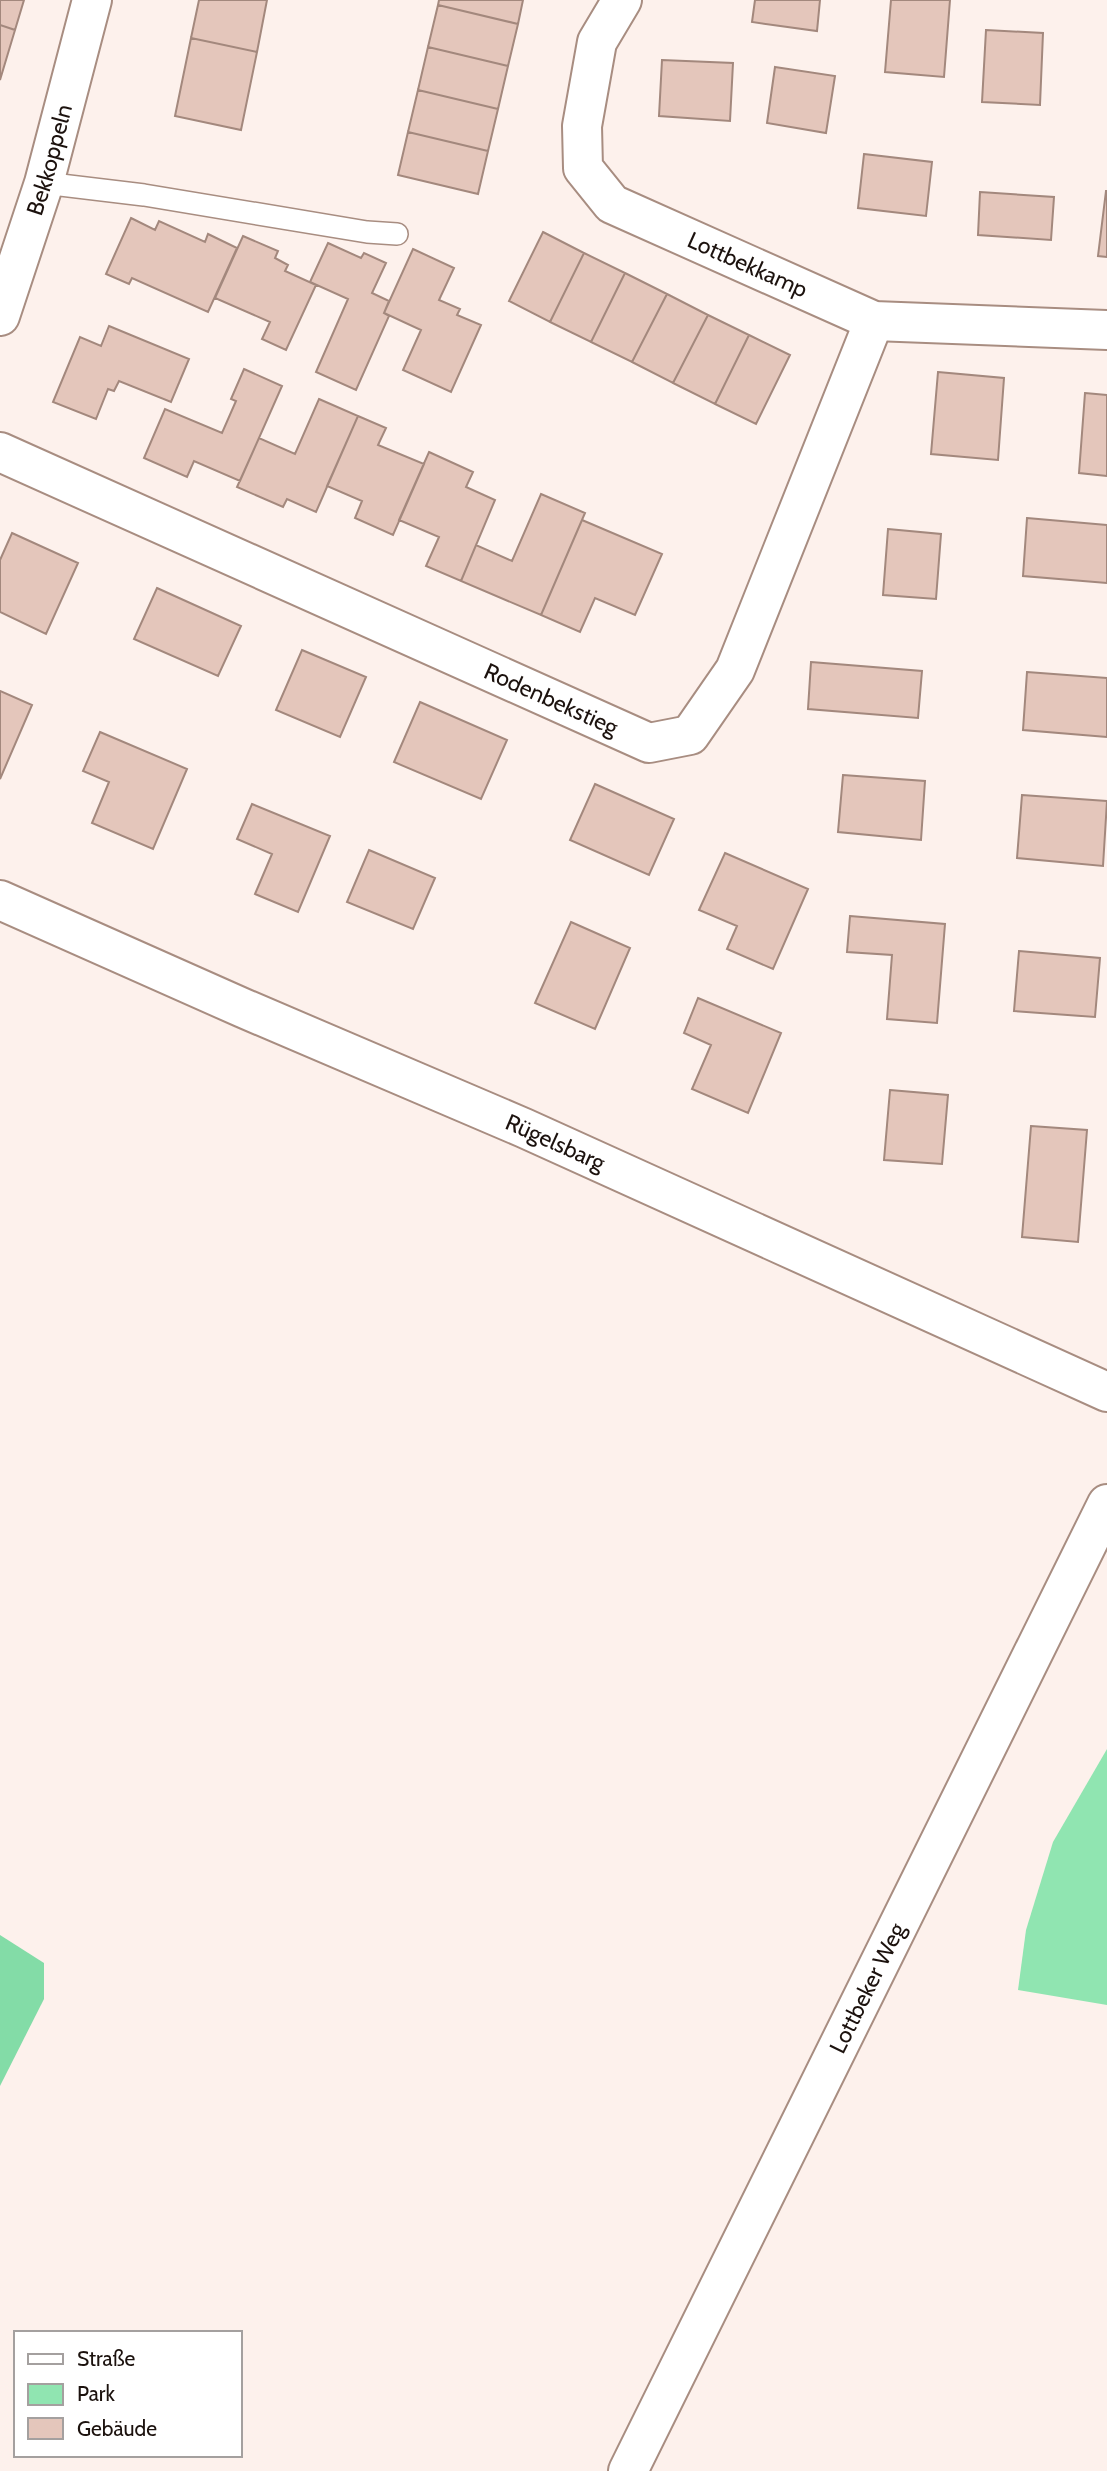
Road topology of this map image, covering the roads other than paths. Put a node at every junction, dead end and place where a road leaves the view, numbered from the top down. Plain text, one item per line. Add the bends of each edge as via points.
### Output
1 (92, 0) edge
2 (622, 0) edge
3 (44, 183) junction
4 (397, 234) dead end
5 (3, 295) edge
6 (874, 321) junction
7 (1107, 330) edge
8 (0, 452) edge
9 (0, 900) edge
10 (1107, 1392) edge
11 (1107, 1504) edge
12 (628, 2471) edge

1 - 3 street, Bekkoppeln
2 - 6 street, Lottbekkamp via 597,42 582,126 583,168 612,204
3 - 4 lane
3 - 5 street, Bekkoppeln
6 - 7 street, Lottbekkamp
6 - 8 street, Rodenbekstieg via 735,670 690,735 649,743
9 - 10 street, Rügelsbarg via 536,1134
11 - 12 street, Lottbeker Weg

